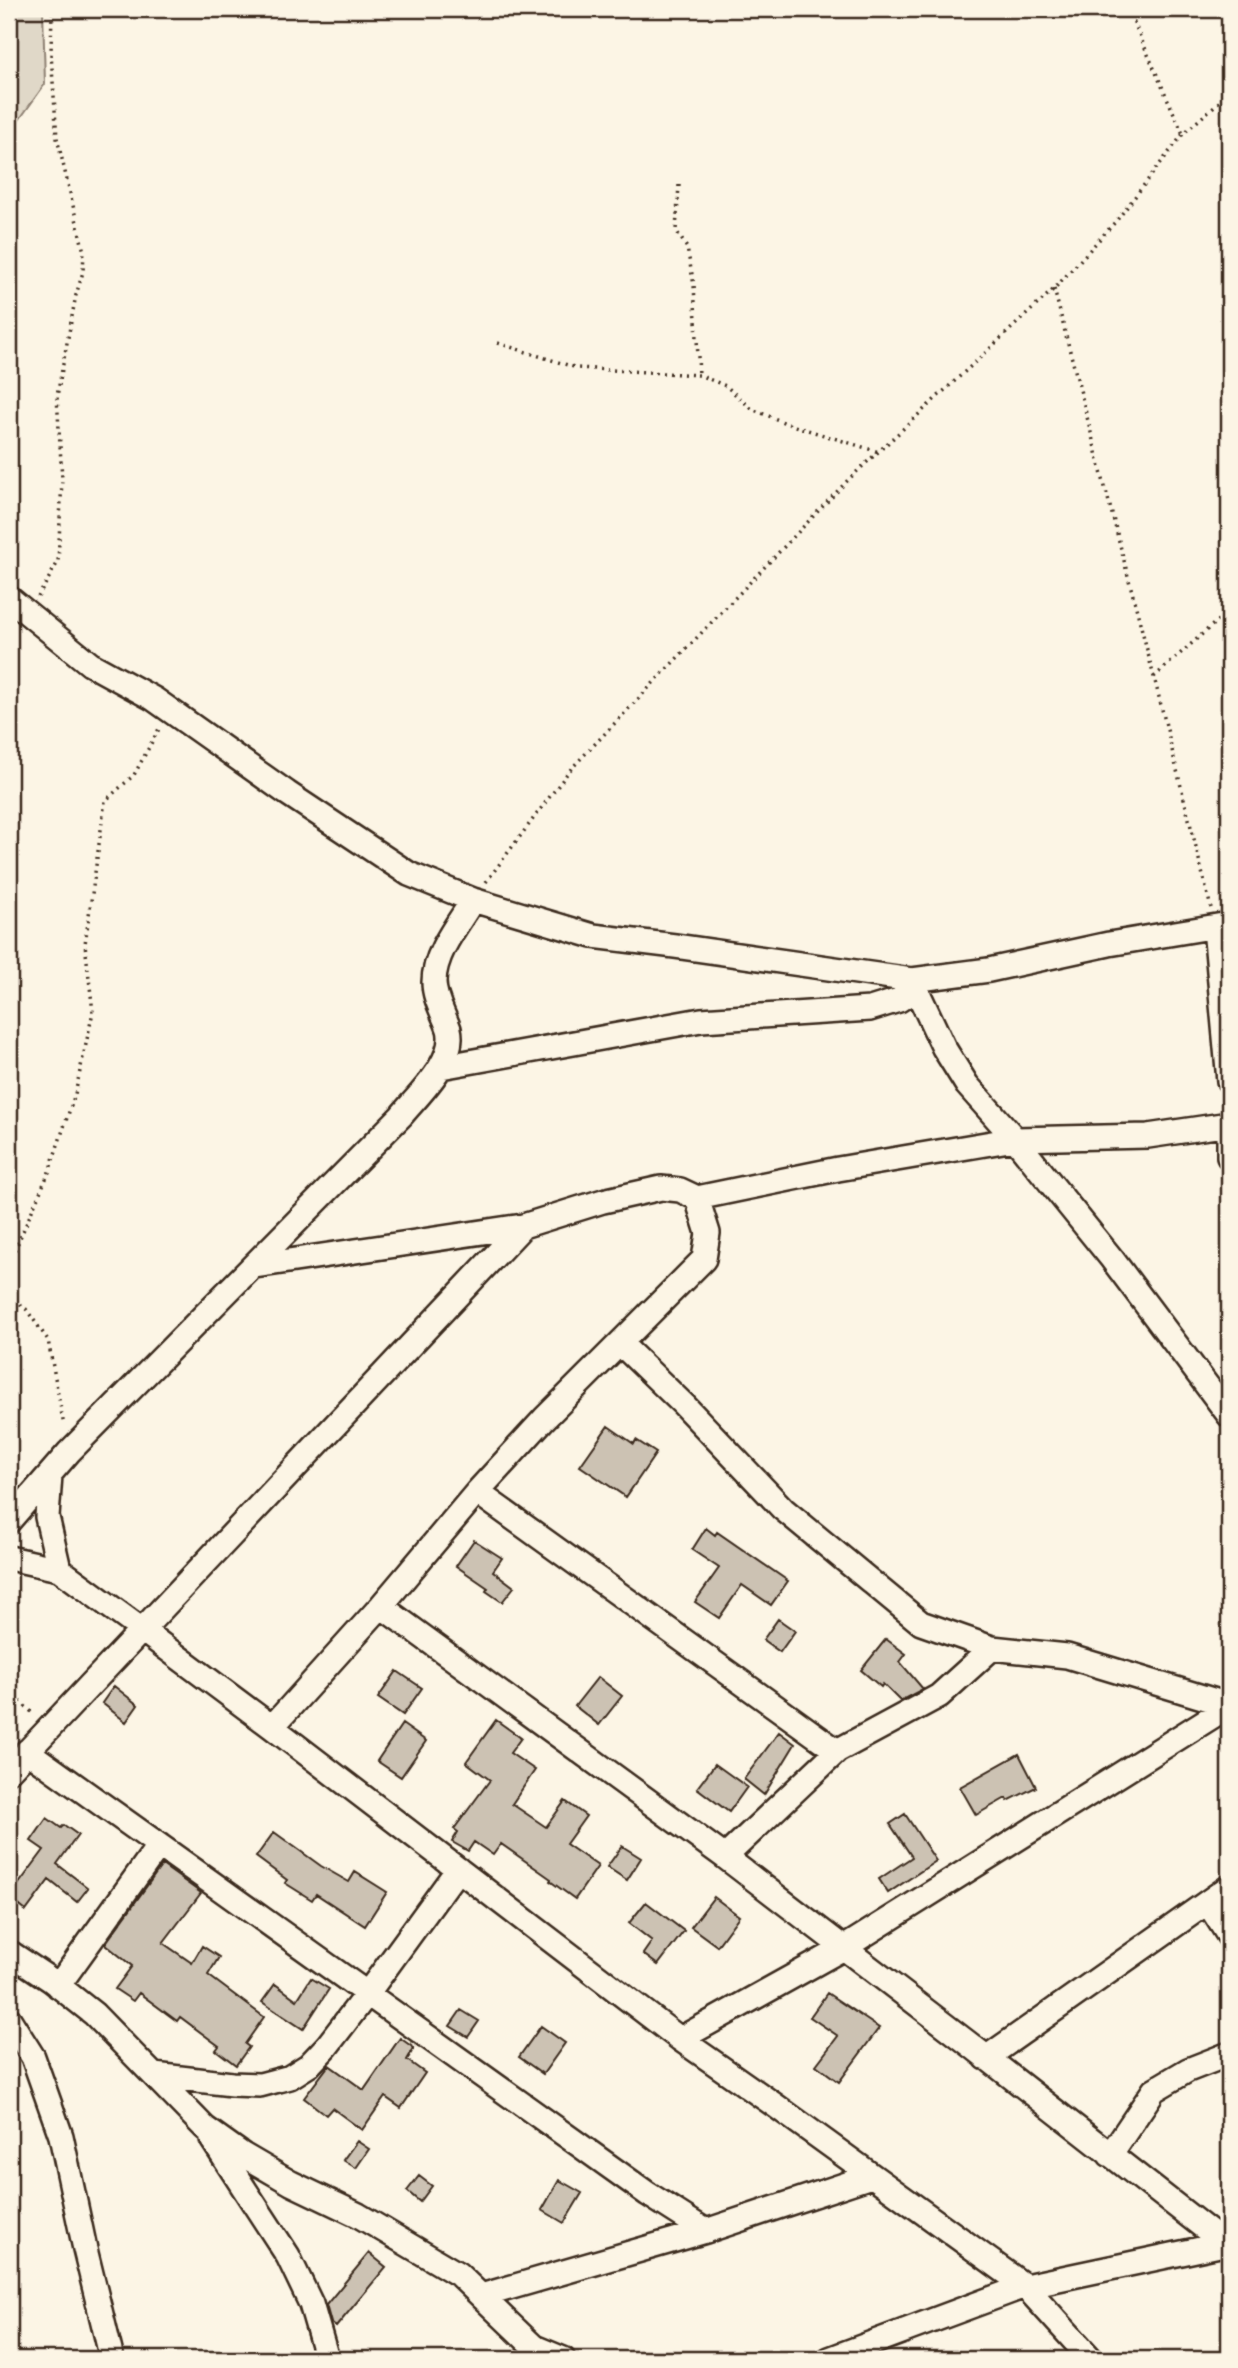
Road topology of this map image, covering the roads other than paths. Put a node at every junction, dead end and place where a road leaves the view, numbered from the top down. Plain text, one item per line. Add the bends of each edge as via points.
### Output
1 (9, 598) edge
2 (473, 900) junction
3 (1222, 926) edge
4 (914, 984) junction
5 (441, 1067) junction
6 (1229, 1081) edge
7 (1229, 1124) edge
8 (1015, 1139) junction
9 (1229, 1139) edge
10 (1229, 1157) edge
11 (697, 1198) junction
12 (523, 1226) junction
13 (255, 1266) junction
14 (620, 1343) junction
15 (1229, 1415) edge
16 (50, 1475) junction
17 (477, 1492) junction
18 (9, 1521) edge
19 (9, 1558) edge
20 (59, 1569) junction
21 (381, 1606) junction
22 (142, 1630) junction
23 (992, 1648) junction
24 (1229, 1706) edge
25 (272, 1727) junction
26 (27, 1751) junction
27 (837, 1751) junction
28 (9, 1770) edge
29 (159, 1845) junction
30 (724, 1857) junction
31 (458, 1869) junction
32 (1229, 1887) edge
33 (1208, 1903) junction
34 (1229, 1936) edge
35 (842, 1949) junction
36 (9, 1952) edge
37 (58, 1986) junction
38 (367, 1994) junction
39 (9, 2019) edge
40 (680, 2039) junction
41 (1229, 2054) edge
42 (986, 2058) junction
43 (154, 2075) junction
44 (205, 2128) junction
45 (1110, 2155) junction
46 (871, 2176) junction
47 (706, 2231) junction
48 (1227, 2244) edge
49 (1025, 2286) junction
50 (481, 2296) junction
51 (112, 2359) edge
52 (327, 2359) edge
53 (563, 2359) edge
54 (829, 2359) edge
55 (1091, 2359) edge

1 - 2 street via 90,664 169,710 409,874
2 - 4 street via 593,936
2 - 5 street via 440,954 434,982 450,1032
3 - 4 street
3 - 6 street
4 - 5 street via 899,1000 870,1009 701,1020
4 - 8 street via 967,1085
5 - 13 street via 401,1116
7 - 8 street via 1148,1136
8 - 11 street
8 - 15 street
9 - 10 street
11 - 12 street via 661,1188
11 - 14 street via 708,1233 704,1259
12 - 13 street
12 - 22 street
13 - 16 street
14 - 17 street
14 - 23 street via 783,1509 921,1623
16 - 18 street
16 - 20 street via 47,1517
17 - 21 street
17 - 27 street
19 - 20 street
20 - 22 street
21 - 25 street
21 - 30 street
22 - 25 street
22 - 26 street
23 - 24 street via 1067,1656
23 - 27 street via 939,1696
24 - 35 street
25 - 31 street
26 - 28 street
26 - 29 street
27 - 30 street
29 - 37 street
29 - 38 street
30 - 35 street
31 - 38 street
31 - 40 street
32 - 33 street
33 - 34 street
33 - 42 street
35 - 40 street
35 - 42 street
36 - 37 street
37 - 43 street via 94,2014
38 - 43 street via 309,2066 290,2077 260,2085
38 - 47 street
39 - 51 street via 33,2057 61,2136
40 - 46 street
41 - 45 street via 1154,2090
42 - 45 street
43 - 44 street
44 - 50 street via 290,2183 416,2248 458,2274
44 - 52 street via 288,2256 311,2304
45 - 48 street
46 - 47 street
46 - 49 street
47 - 50 street
48 - 49 street
49 - 54 street
49 - 55 street
50 - 53 street via 534,2347

